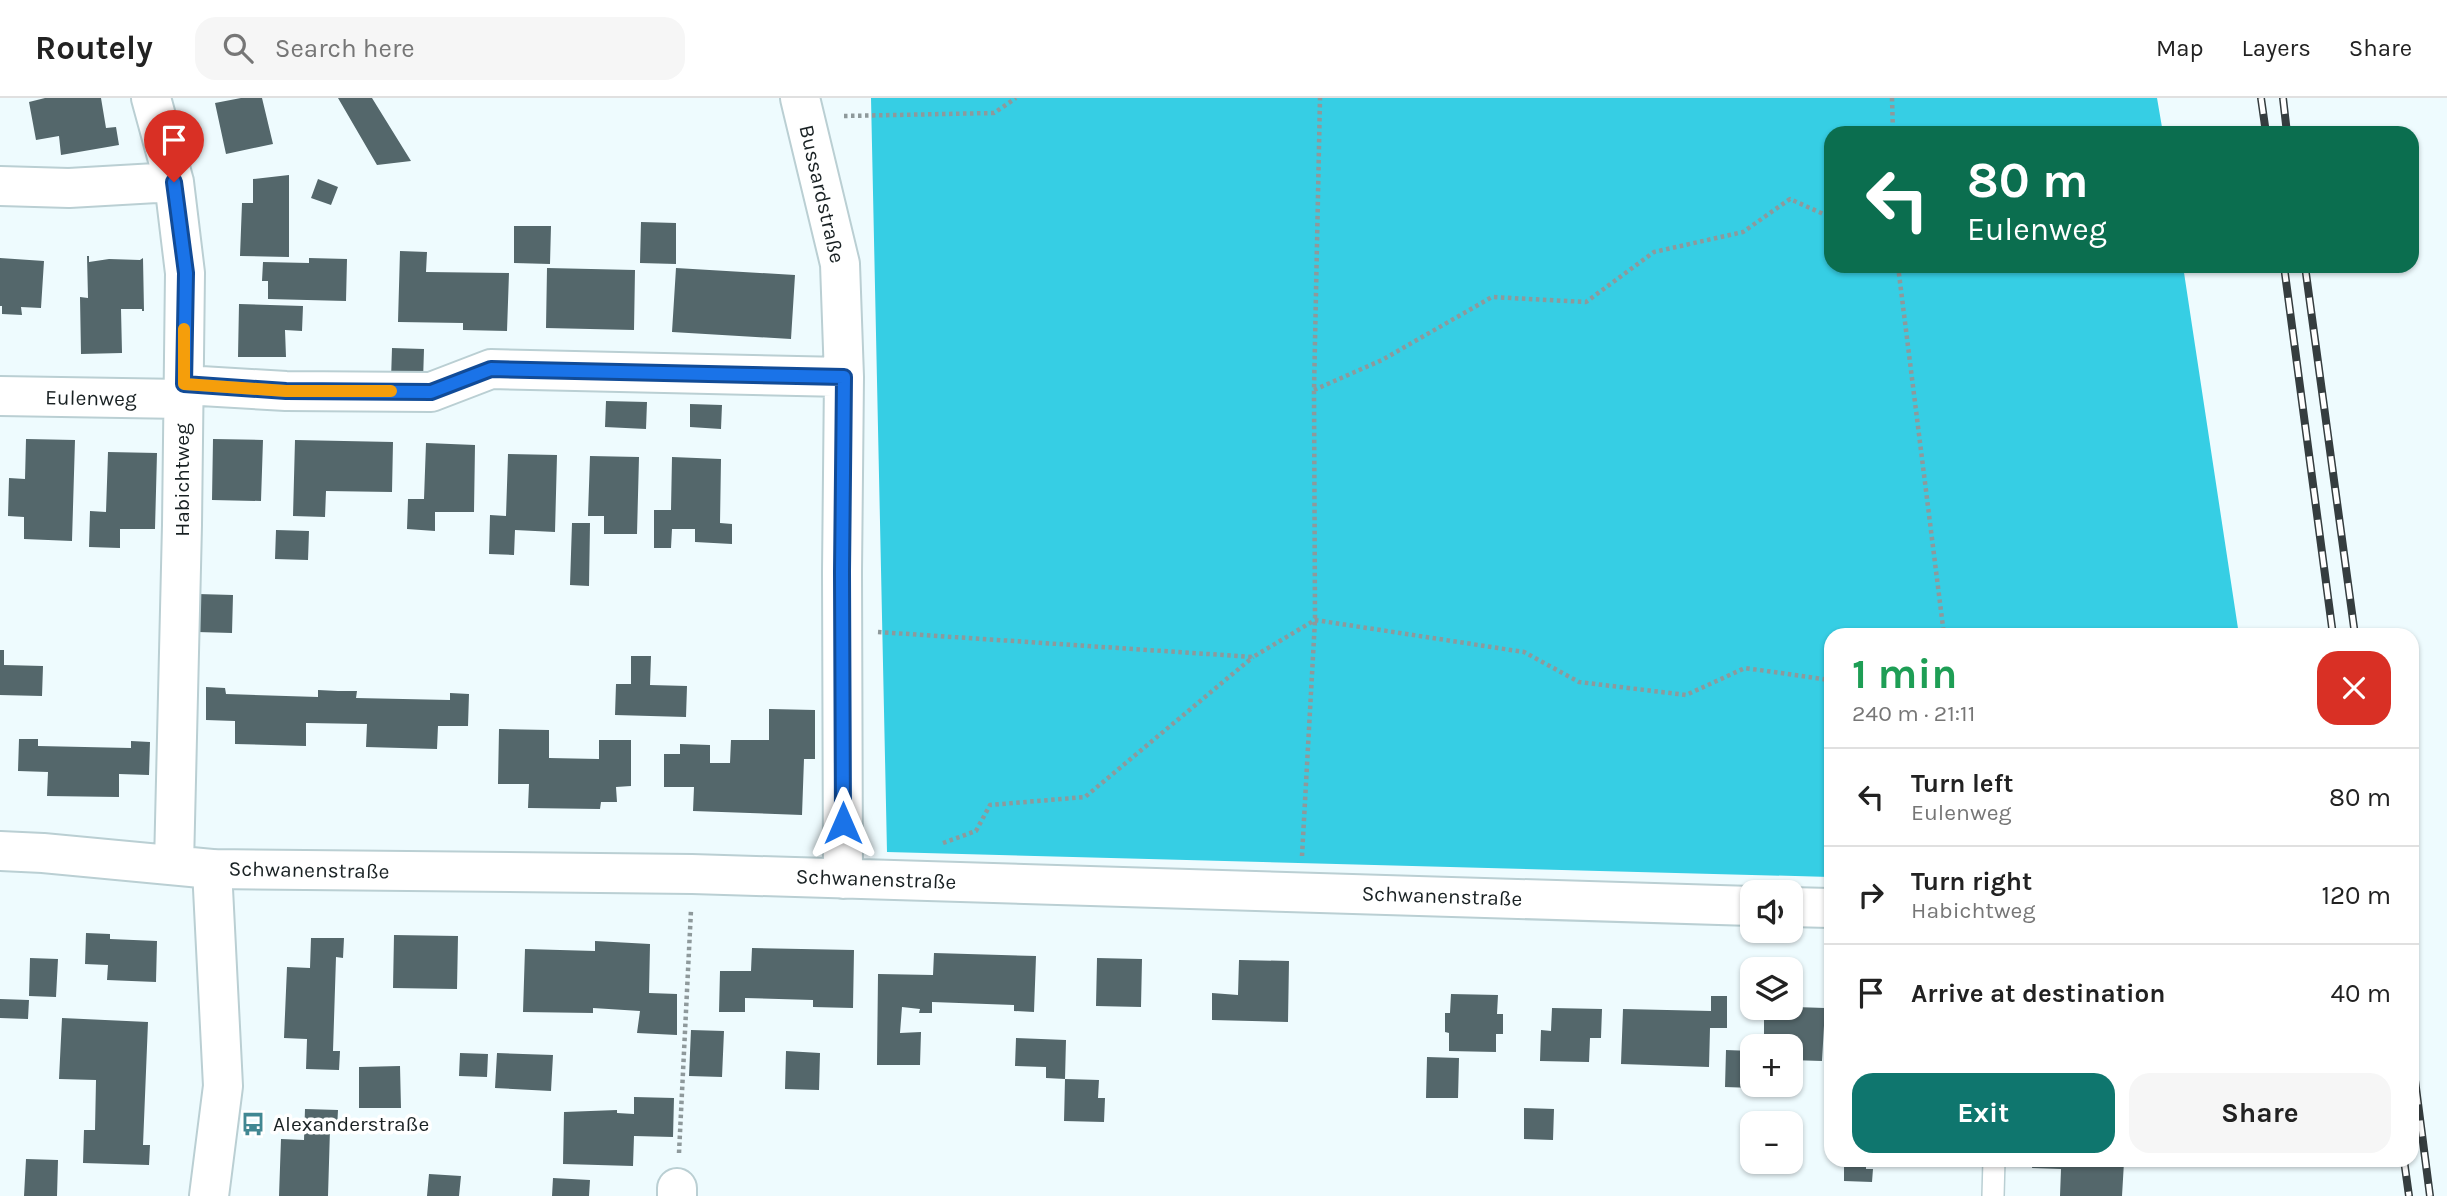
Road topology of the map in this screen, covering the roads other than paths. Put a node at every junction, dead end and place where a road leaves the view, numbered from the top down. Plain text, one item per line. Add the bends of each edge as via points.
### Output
1 (151, 98) edge
2 (802, 108) edge
3 (174, 182) junction
4 (0, 186) edge
5 (844, 377) junction
6 (183, 392) junction
7 (0, 396) edge
8 (0, 852) edge
9 (174, 865) junction
10 (212, 869) junction
11 (843, 879) junction
12 (1740, 906) edge
13 (1803, 907) edge
14 (1824, 908) edge
15 (1994, 1167) edge
16 (209, 1196) edge
17 (1993, 1196) edge

1 - 3 street, Habichtweg
2 - 5 street, Bussardstraße via 841,264
3 - 4 street via 69,188
3 - 6 street, Habichtweg via 186,273
5 - 6 street, Eulenweg via 491,369 431,392
5 - 11 street, Bussardstraße
6 - 7 street, Eulenweg
6 - 9 street, Habichtweg
8 - 9 street, Schwanenstraße
9 - 10 street, Schwanenstraße
10 - 11 street, Schwanenstraße
10 - 16 street via 223,1086
11 - 12 street, Schwanenstraße
13 - 14 street
15 - 17 lane

